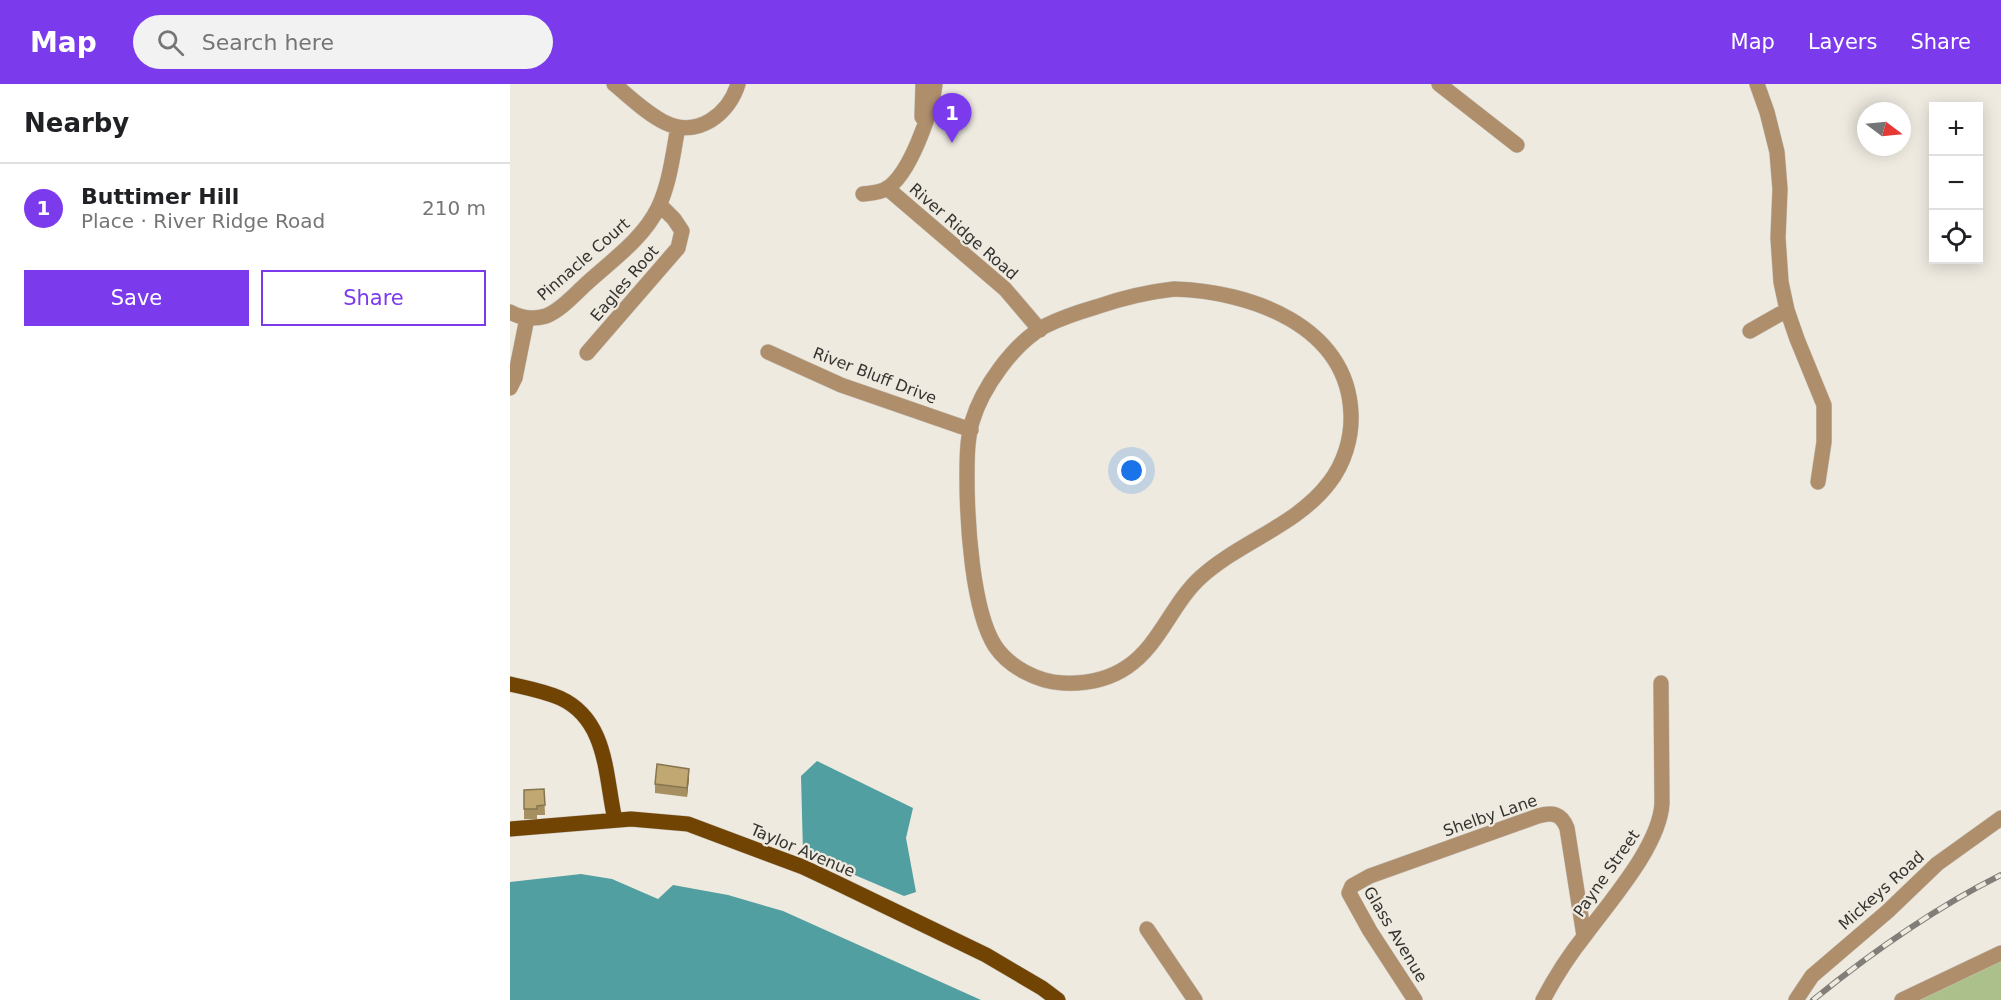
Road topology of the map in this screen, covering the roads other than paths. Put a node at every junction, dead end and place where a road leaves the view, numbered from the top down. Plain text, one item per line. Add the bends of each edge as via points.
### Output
1 (614, 84) edge
2 (738, 84) edge
3 (923, 84) edge
4 (935, 84) edge
5 (1439, 84) edge
6 (1759, 85) edge
7 (678, 127) junction
8 (921, 132) junction
9 (1517, 145) dead end
10 (887, 188) junction
11 (863, 195) dead end
12 (660, 205) junction
13 (1787, 310) junction
14 (510, 312) edge
15 (526, 318) junction
16 (1040, 330) junction
17 (1750, 332) dead end
18 (768, 352) dead end
19 (587, 353) dead end
20 (510, 388) edge
21 (971, 430) junction
22 (1818, 482) dead end
23 (1661, 683) dead end
24 (510, 684) edge
25 (2001, 818) edge
26 (615, 820) junction
27 (510, 829) edge
28 (1351, 887) joint
29 (1147, 929) dead end
30 (1584, 936) junction
31 (2001, 953) edge
32 (1058, 1000) edge
33 (1196, 1000) edge
34 (1415, 1000) edge
35 (1543, 1000) edge
36 (1796, 1000) edge
37 (1902, 1000) edge

1 - 7 street via 667,124
2 - 7 street via 724,111 713,120 701,126
3 - 8 street, River Ridge Road
4 - 8 street, River Ridge Road
5 - 9 street
6 - 13 street via 1777,152 1778,262
7 - 12 street, Pinnacle Court
8 - 10 street, River Ridge Road via 912,155
10 - 11 street, River Ridge Road
10 - 16 street, River Ridge Road via 1005,289
12 - 15 street, Pinnacle Court via 639,236 566,302 549,314
12 - 19 street, Eagles Root via 682,231 678,248
13 - 17 street
13 - 22 street via 1824,405
14 - 15 street, Pinnacle Court
15 - 20 street
16 - 21 street via 995,376 977,407
16 - 21 street via 1079,312 1152,291 1197,290 1266,307 1320,342 1342,372 1351,414 1344,456 1333,479 1314,500 1197,580 1131,665 1102,679 1056,683 1029,674 1007,658 993,642 985,620 970,542 967,467
18 - 21 street, River Bluff Drive via 841,385
23 - 30 street, Payne Street via 1659,823 1651,843
24 - 26 main road via 562,699 591,724 604,755
25 - 36 street, Mickeys Road via 1937,864 1812,976
26 - 27 main road, Taylor Avenue
26 - 32 main road, Taylor Avenue via 688,824 803,867 986,955
28 - 30 street, Shelby Lane via 1383,871 1553,814 1564,820 1567,828
28 - 34 street, Glass Avenue via 1354,903
29 - 33 street
30 - 35 street, Payne Street
31 - 37 street

